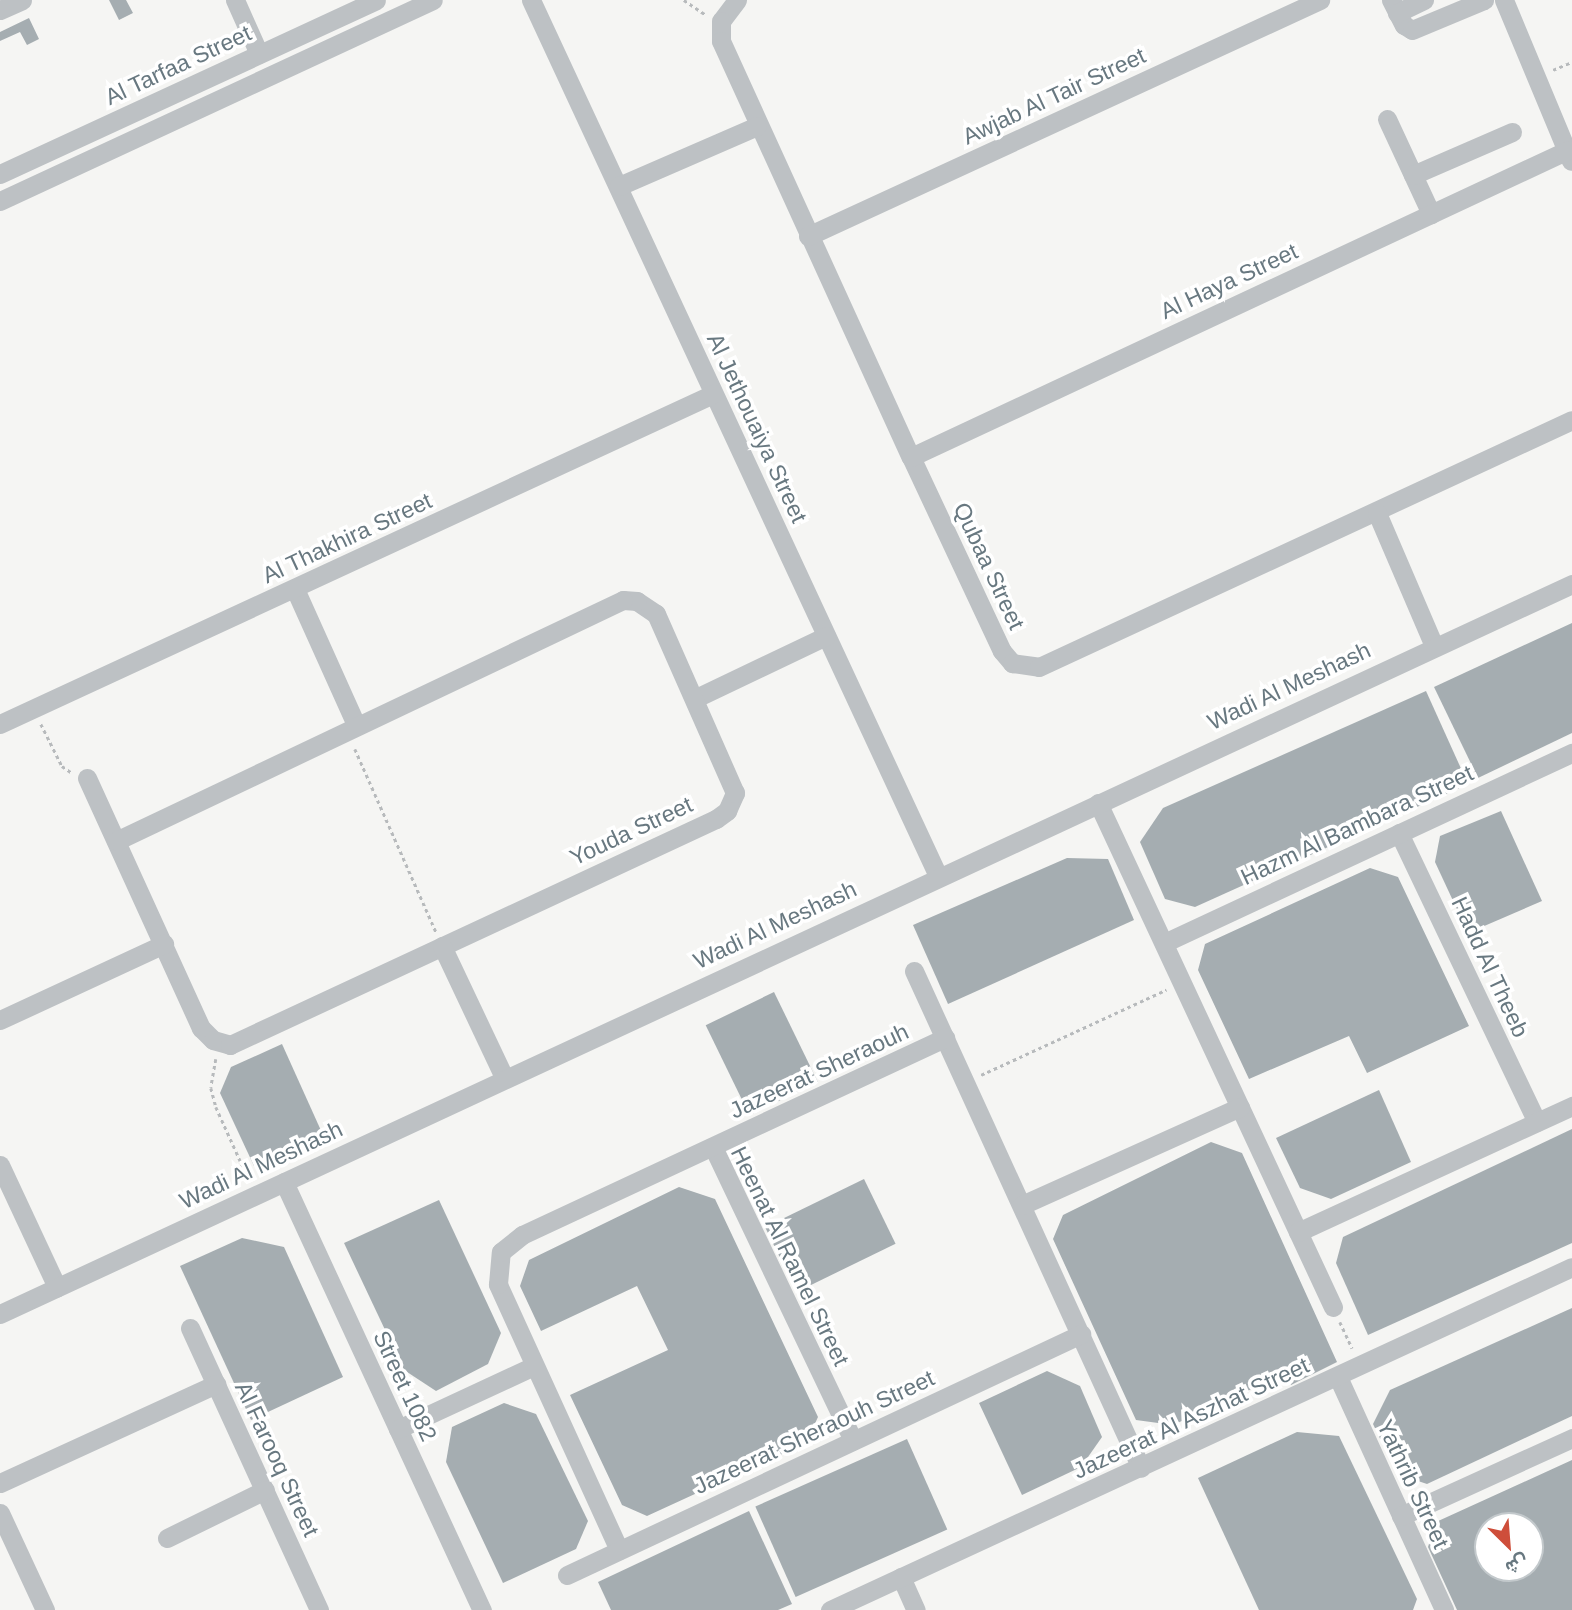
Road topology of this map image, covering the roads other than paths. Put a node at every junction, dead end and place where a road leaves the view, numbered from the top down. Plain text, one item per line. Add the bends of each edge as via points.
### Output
1 (22, 0) edge
2 (235, 0) edge
3 (376, 0) edge
4 (433, 0) edge
5 (531, 0) edge
6 (737, 0) edge
7 (1320, 0) edge
8 (1424, 0) edge
9 (1484, 0) edge
10 (1504, 0) edge
11 (1462, 5) edge
12 (1394, 6) edge
13 (0, 10) edge
14 (260, 54) junction
15 (145, 107) junction
16 (1387, 119) dead end
17 (757, 126) junction
18 (155, 129) junction
19 (1512, 132) dead end
20 (1570, 157) edge
21 (0, 174) edge
22 (1413, 175) junction
23 (619, 186) junction
24 (0, 201) edge
25 (1432, 214) junction
26 (808, 236) junction
27 (713, 394) junction
28 (1572, 420) edge
29 (911, 457) junction
30 (1377, 513) junction
31 (1572, 584) edge
32 (295, 589) junction
33 (827, 636) junction
34 (1434, 646) junction
35 (696, 698) junction
36 (0, 724) edge
37 (351, 728) junction
38 (1572, 752) edge
39 (87, 778) road end
40 (1098, 803) junction
41 (1399, 833) junction
42 (116, 841) junction
43 (938, 876) junction
44 (1164, 943) junction
45 (164, 944) junction
46 (442, 946) junction
47 (914, 971) dead end
48 (0, 1020) edge
49 (945, 1038) junction
50 (504, 1077) junction
51 (1572, 1106) edge
52 (1240, 1107) junction
53 (1537, 1122) junction
54 (714, 1149) junction
55 (0, 1165) edge
56 (284, 1182) junction
57 (1022, 1205) junction
58 (1298, 1232) junction
59 (1572, 1267) edge
60 (57, 1287) junction
61 (1333, 1307) road end
62 (0, 1314) edge
63 (190, 1328) dead end
64 (1081, 1334) junction
65 (534, 1366) junction
66 (1338, 1377) junction
67 (216, 1384) junction
68 (398, 1429) junction
69 (1572, 1438) edge
70 (853, 1441) junction
71 (1141, 1468) junction
72 (0, 1483) edge
73 (264, 1490) junction
74 (0, 1513) edge
75 (1401, 1516) junction
76 (167, 1538) dead end
77 (619, 1550) junction
78 (567, 1575) dead end
79 (901, 1577) junction
80 (45, 1610) edge
81 (319, 1610) edge
82 (482, 1610) edge
83 (830, 1610) edge
84 (916, 1610) edge
85 (1444, 1610) edge

1 - 13 street
2 - 14 street
3 - 14 street, Al Tarfaa Street
4 - 18 street
5 - 23 street, Al Jethouaiya Street
6 - 17 street, Qubaa Street via 720,21 721,41
7 - 26 street, Awjab Al Tair Street
8 - 12 street
9 - 11 street
10 - 20 street
11 - 12 street via 1412,30
14 - 15 street, Al Tarfaa Street
15 - 18 street
15 - 21 street, Al Tarfaa Street
16 - 22 street
17 - 23 street
17 - 26 street, Qubaa Street
18 - 24 street
19 - 22 street
20 - 25 street, Al Haya Street
22 - 25 street
23 - 27 street, Al Jethouaiya Street
25 - 29 street, Al Haya Street
26 - 29 street, Qubaa Street
27 - 32 street, Al Thakhira Street
27 - 33 street, Al Jethouaiya Street
28 - 30 street, Qubaa Street
29 - 30 street, Qubaa Street via 1002,651 1012,663 1029,669
30 - 34 street
31 - 34 street, Wadi Al Meshash
32 - 36 street, Al Thakhira Street
32 - 37 street
33 - 35 street
33 - 43 street, Al Jethouaiya Street
34 - 40 street, Wadi Al Meshash
35 - 37 street, Youda Street via 656,614 637,601 623,600
35 - 46 street, Youda Street via 732,778 736,793 727,811
37 - 42 street, Youda Street
38 - 41 street, Hazm Al Bambara Street
39 - 42 street
40 - 43 street, Wadi Al Meshash
40 - 44 street
41 - 44 street, Hazm Al Bambara Street
41 - 53 street, Hadd Al Theeb
42 - 45 street
43 - 50 street, Wadi Al Meshash
44 - 52 street
45 - 46 street, Youda Street via 201,1028 221,1043 241,1042
45 - 48 street
46 - 50 street
47 - 49 street
49 - 54 street, Jazeerat Sheraouh
49 - 57 street
50 - 56 street, Wadi Al Meshash
51 - 53 street
52 - 57 street
52 - 58 street
53 - 58 street
54 - 65 street, Heenat Al Ramel Street via 504,1247 496,1265 498,1284
54 - 70 street, Heenat Al Ramel Street
55 - 60 street
56 - 60 street, Wadi Al Meshash
56 - 68 street, Street 1082
57 - 64 street
58 - 61 street
59 - 66 street, Jazeerat Al Aszhat Street
60 - 62 street, Wadi Al Meshash
63 - 67 street, Al Farooq Street
64 - 70 street, Jazeerat Sheraouh Street
64 - 71 street
65 - 68 street
65 - 77 street, Heenat Al Ramel Street
66 - 71 street, Jazeerat Al Aszhat Street
66 - 75 street, Yathrib Street
67 - 72 street
67 - 73 street, Al Farooq Street
68 - 82 street, Street 1082
69 - 75 street
70 - 77 street, Jazeerat Sheraouh Street
71 - 79 street, Jazeerat Al Aszhat Street
73 - 76 street
73 - 81 street, Al Farooq Street
74 - 80 street
75 - 85 street, Yathrib Street
77 - 78 street, Jazeerat Sheraouh Street
79 - 83 street, Jazeerat Al Aszhat Street
79 - 84 street

